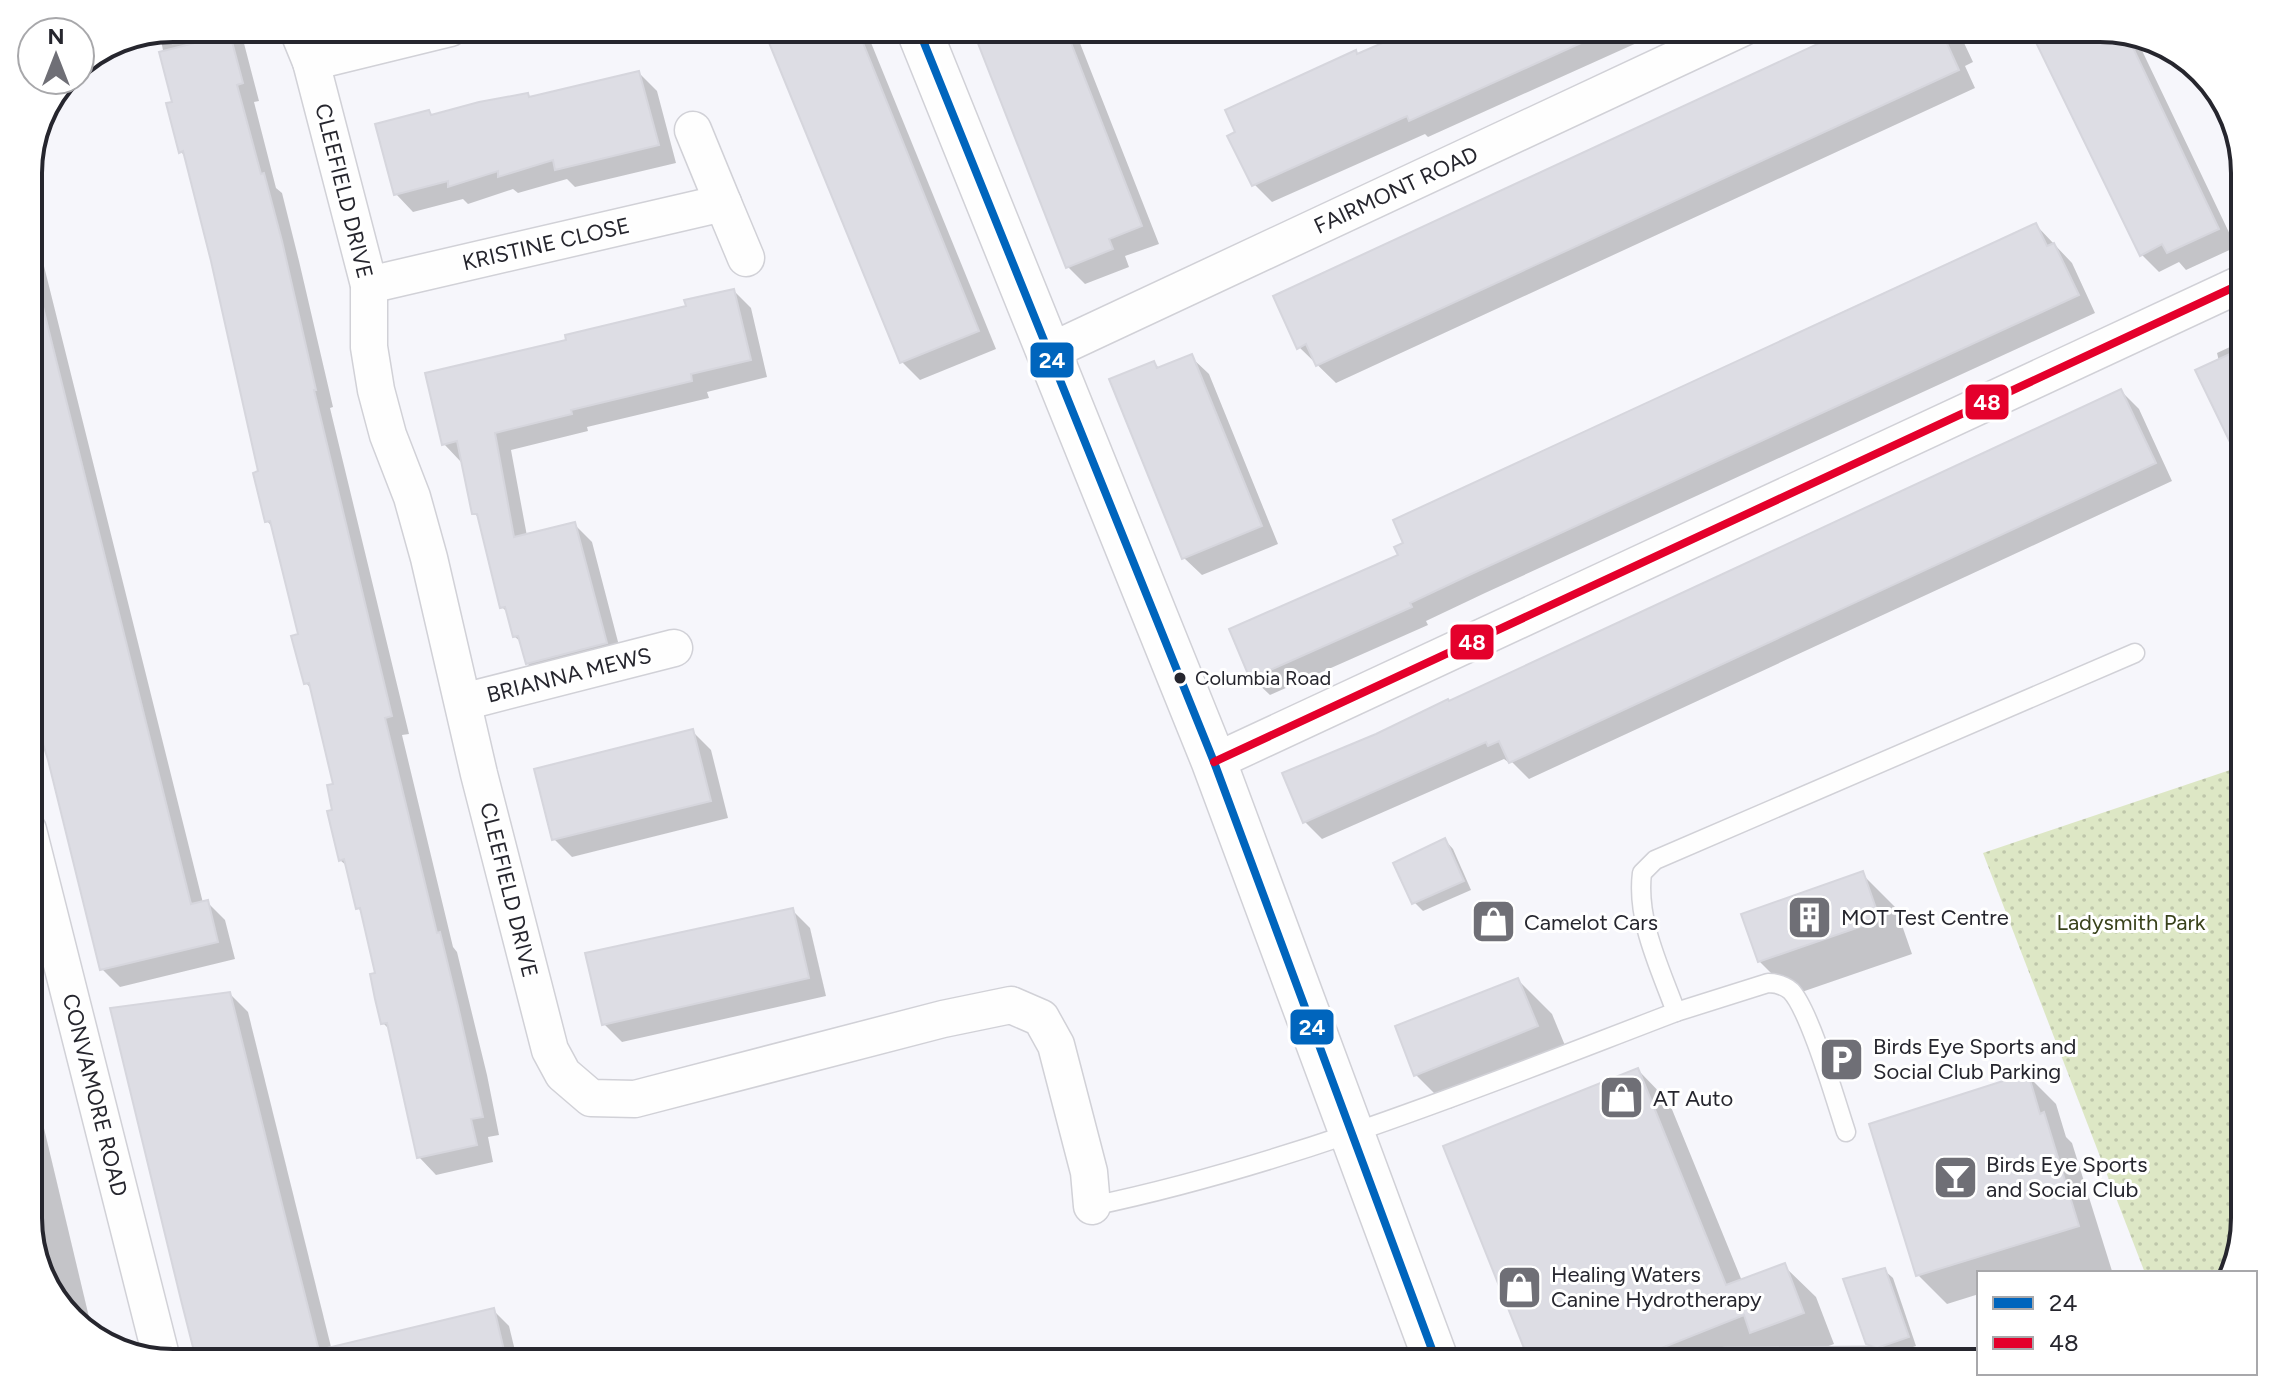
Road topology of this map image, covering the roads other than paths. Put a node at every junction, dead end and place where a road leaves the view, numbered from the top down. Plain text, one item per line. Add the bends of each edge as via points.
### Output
1 (303, 42) edge
2 (393, 42) edge
3 (924, 42) edge
4 (1712, 42) edge
5 (311, 62) junction
6 (693, 130) dead end
7 (723, 203) junction
8 (746, 258) dead end
9 (369, 285) junction
10 (2231, 289) edge
11 (1049, 352) junction
12 (674, 648) dead end
13 (2135, 653) dead end
14 (463, 702) junction
15 (1214, 762) junction
16 (42, 885) edge
17 (1676, 1012) junction
18 (1846, 1132) dead end
19 (1351, 1134) junction
20 (1092, 1206) joint
21 (159, 1348) edge
22 (1432, 1349) edge

1 - 5 street, CLEEFIELD DRIVE
2 - 5 street
3 - 11 street
4 - 11 street, FAIRMONT ROAD
5 - 9 street, CLEEFIELD DRIVE
6 - 7 street
7 - 8 street
7 - 9 street, KRISTINE CLOSE
9 - 14 street, CLEEFIELD DRIVE via 369,347 376,390 412,497
10 - 15 street
11 - 15 street
12 - 14 street, BRIANNA MEWS
13 - 17 lane via 1655,860 1642,873 1640,892
14 - 20 street, CLEEFIELD DRIVE via 550,1050 563,1074 591,1098 635,1099 1011,1005 1041,1018 1056,1045 1089,1172
15 - 19 street
16 - 21 street, CONVAMORE ROAD
17 - 18 lane via 1768,983 1789,990 1802,1008
17 - 19 lane
19 - 20 lane via 1174,1188
19 - 22 street

